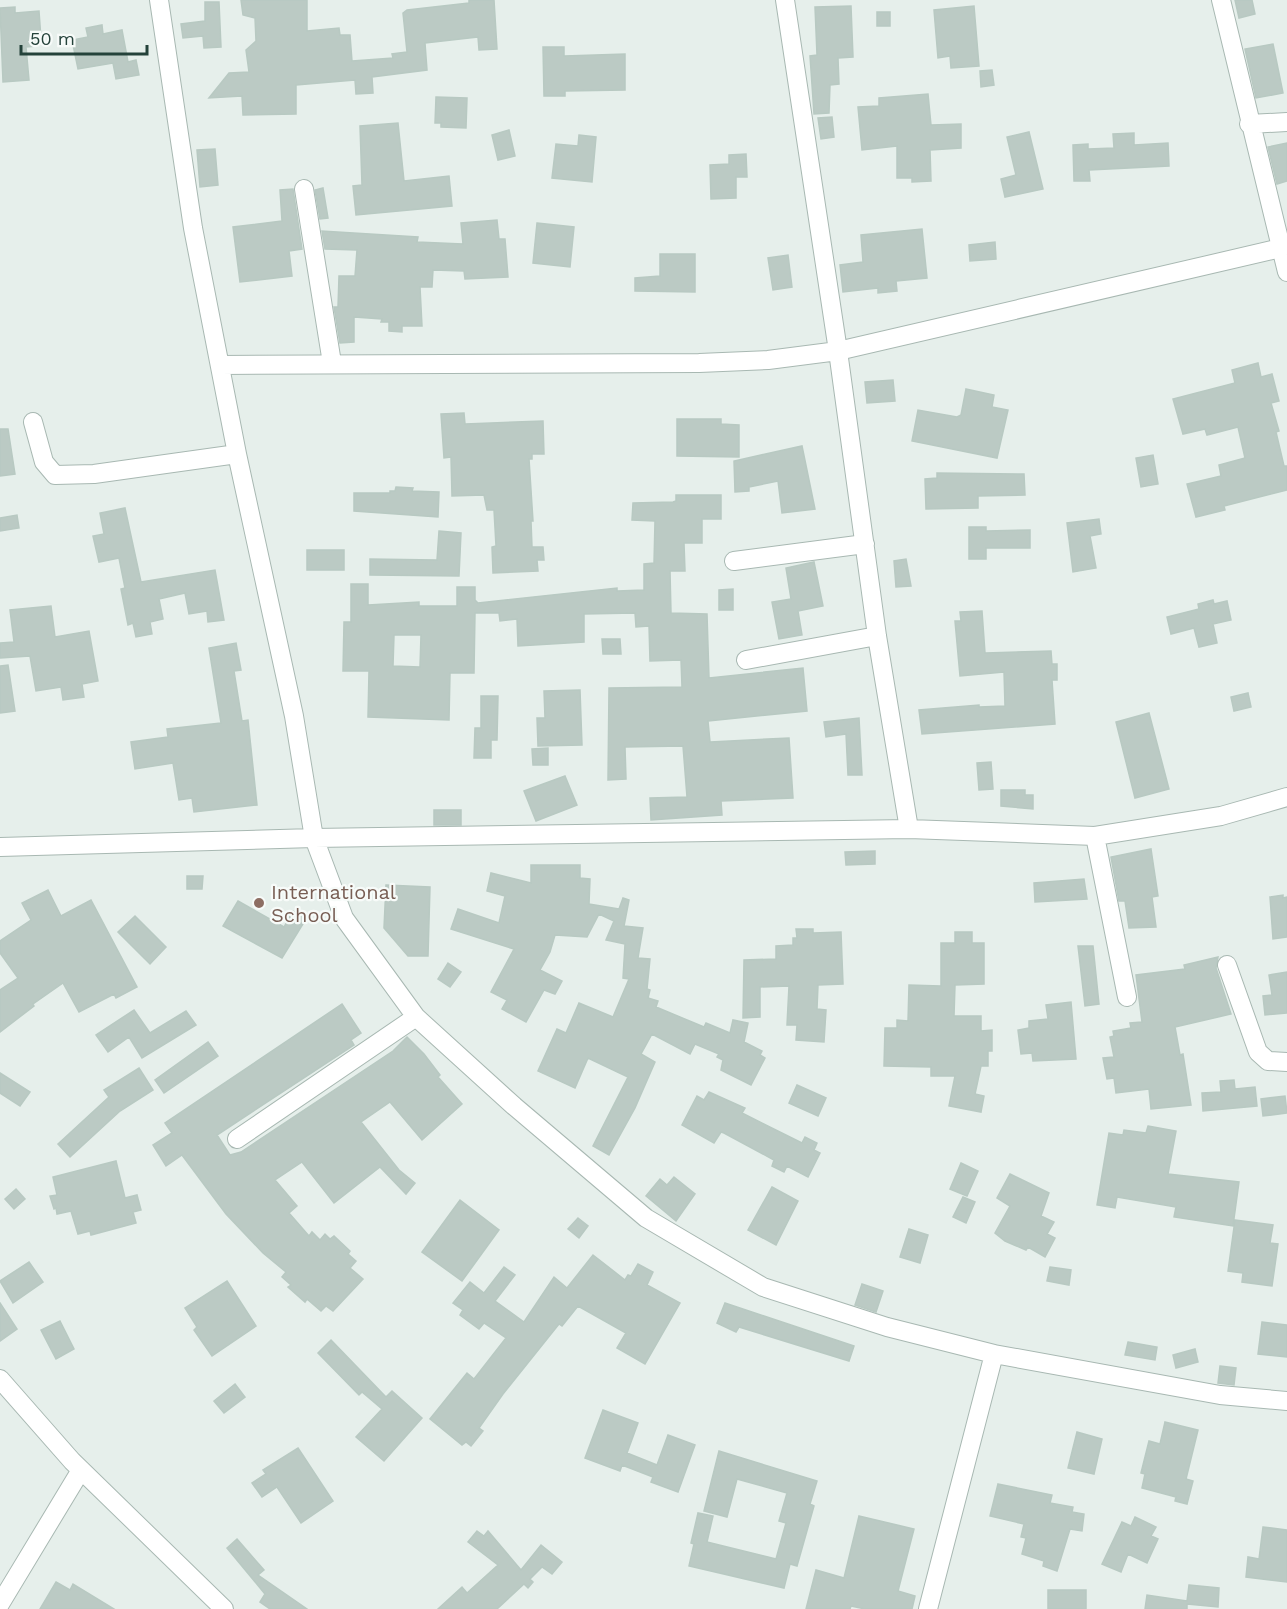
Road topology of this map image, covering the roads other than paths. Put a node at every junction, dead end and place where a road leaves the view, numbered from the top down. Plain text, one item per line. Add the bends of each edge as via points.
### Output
1 (159, 0) edge
2 (785, 0) edge
3 (1221, 0) edge
4 (1287, 122) edge
5 (1249, 124) junction
6 (304, 189) dead end
7 (1287, 210) edge
8 (1276, 227) junction
9 (1281, 248) junction
10 (1287, 272) edge
11 (838, 351) junction
12 (333, 363) junction
13 (220, 365) junction
14 (33, 422) dead end
15 (237, 454) junction
16 (865, 544) junction
17 (734, 561) dead end
18 (877, 636) junction
19 (746, 660) dead end
20 (1287, 797) edge
21 (909, 829) junction
22 (1095, 836) junction
23 (314, 838) junction
24 (0, 847) edge
25 (1227, 965) dead end
26 (1127, 998) dead end
27 (416, 1017) junction
28 (1287, 1062) edge
29 (237, 1139) dead end
30 (994, 1354) junction
31 (0, 1379) edge
32 (1287, 1401) edge
33 (81, 1470) junction
34 (0, 1604) edge
35 (224, 1609) edge
36 (928, 1609) edge

1 - 13 street via 192,228
2 - 11 street
3 - 5 street
4 - 5 street
5 - 8 street
6 - 12 street
7 - 8 street
8 - 9 street
9 - 10 street
9 - 11 street
11 - 12 street via 699,363
11 - 16 street
12 - 13 street
13 - 15 street
14 - 15 street via 44,462 55,475 94,474
15 - 23 street via 294,716
16 - 17 street
16 - 18 street
18 - 19 street
18 - 21 street
20 - 22 street via 1221,816
21 - 22 street
21 - 23 street
22 - 26 street
23 - 24 street
23 - 27 street via 344,918
25 - 28 street via 1258,1052 1268,1061
27 - 29 street
27 - 30 street via 646,1218 763,1287 887,1327
30 - 32 street via 1220,1395
30 - 36 street
31 - 33 street
33 - 34 street
33 - 35 street

